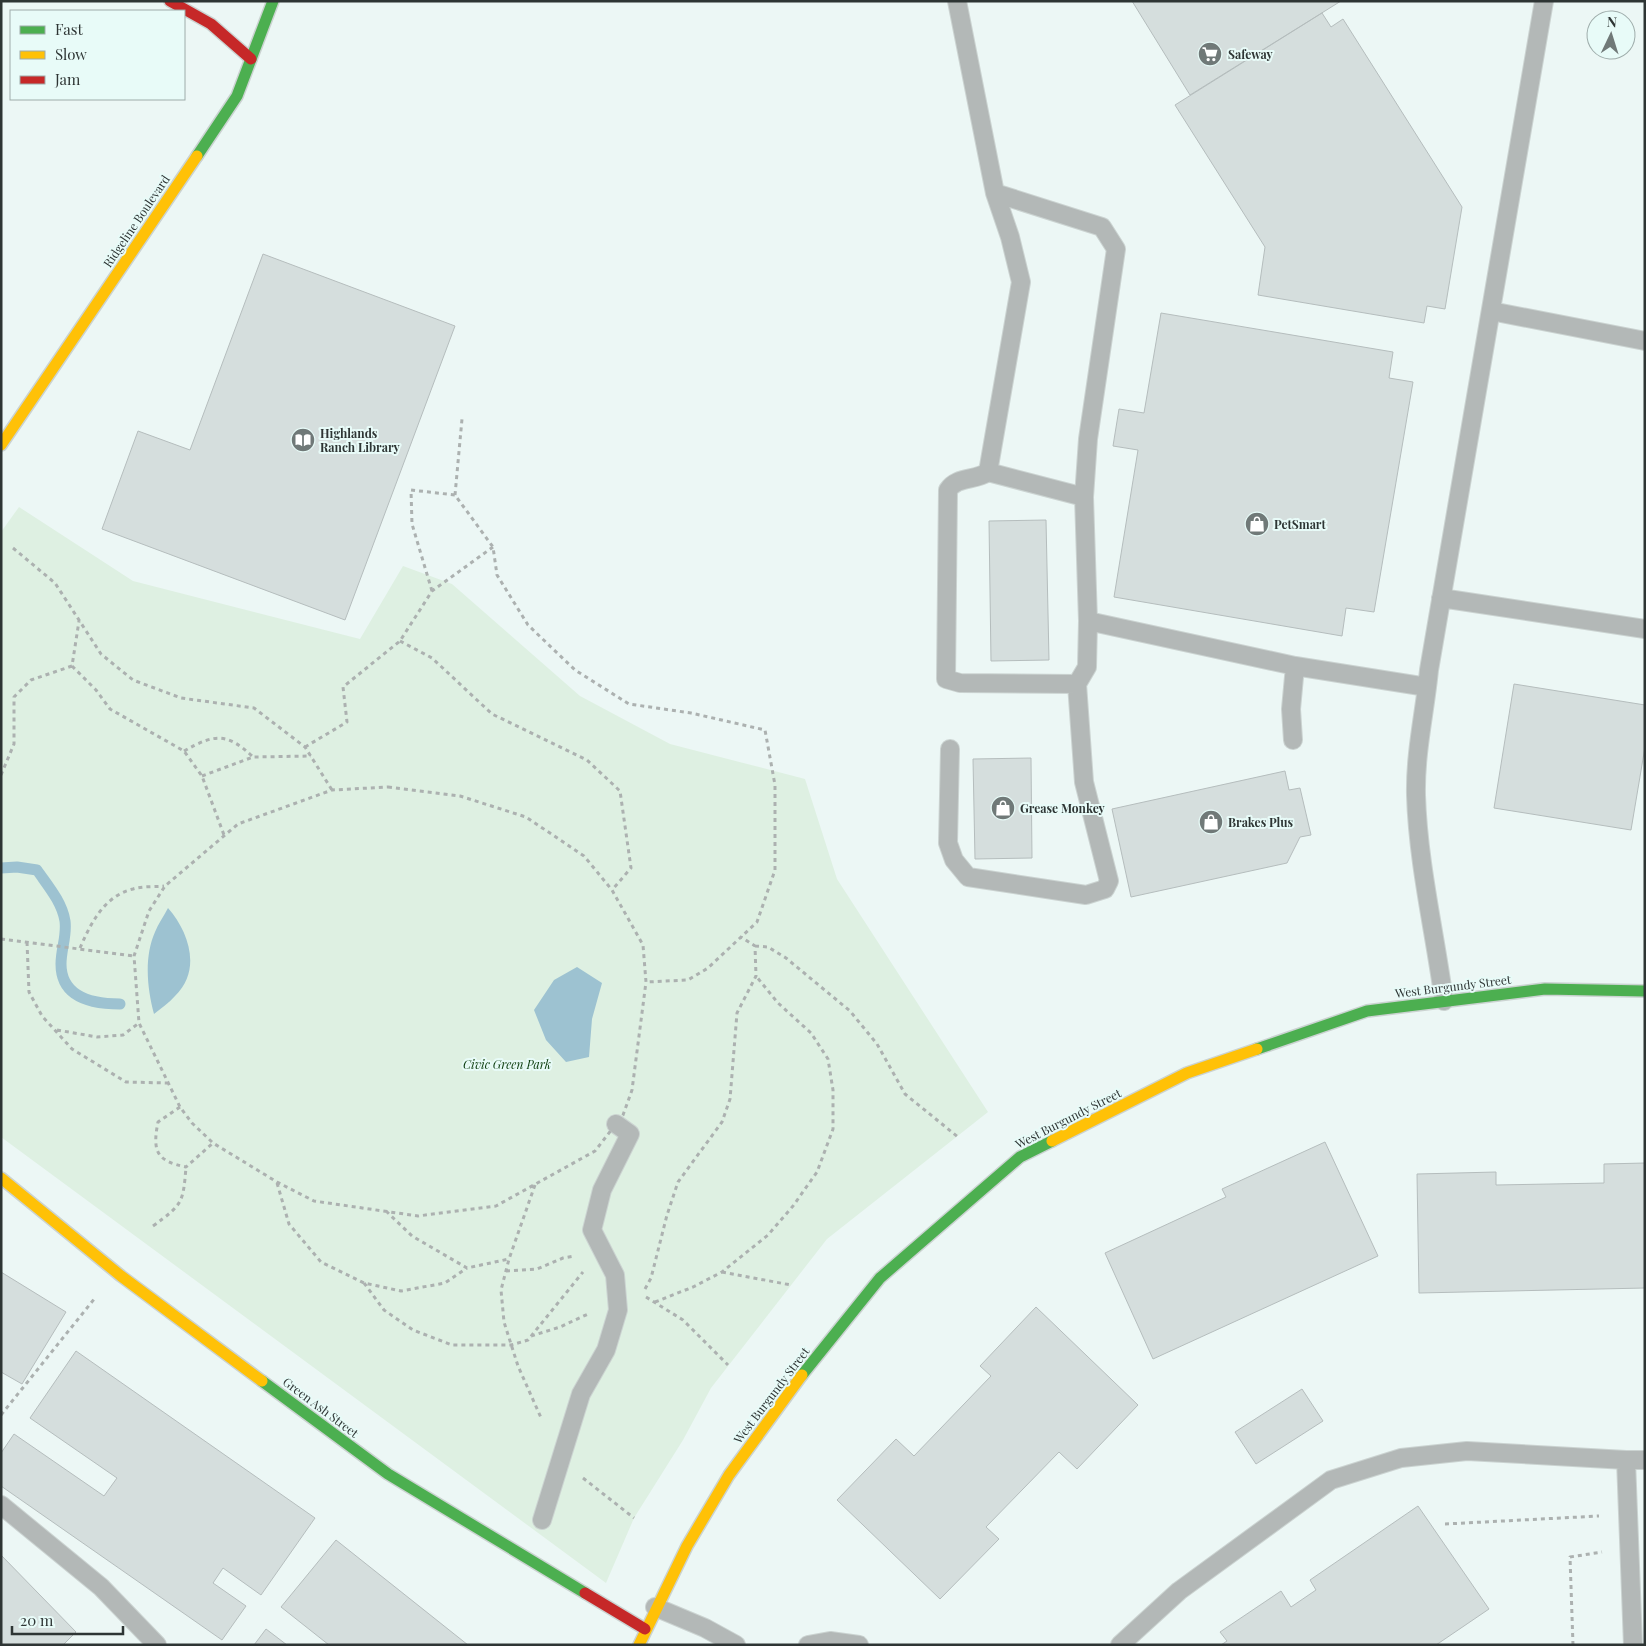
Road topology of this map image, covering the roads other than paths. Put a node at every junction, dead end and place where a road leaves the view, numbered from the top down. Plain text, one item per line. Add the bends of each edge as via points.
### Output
1 (170, 1) edge
2 (273, 1) edge
3 (957, 1) edge
4 (1544, 1) edge
5 (251, 59) junction
6 (995, 193) junction
7 (1491, 311) junction
8 (1645, 341) edge
9 (1, 446) edge
10 (988, 472) junction
11 (1084, 497) junction
12 (1441, 598) junction
13 (1088, 621) junction
14 (1645, 629) edge
15 (1295, 666) junction
16 (1077, 684) junction
17 (1427, 687) junction
18 (1293, 740) dead end
19 (950, 750) dead end
20 (1645, 991) edge
21 (1444, 1001) junction
22 (616, 1124) road end
23 (1, 1178) edge
24 (1626, 1460) junction
25 (1645, 1460) edge
26 (1, 1505) edge
27 (542, 1520) dead end
28 (656, 1607) junction
29 (645, 1629) junction
30 (157, 1645) edge
31 (639, 1645) edge
32 (736, 1645) edge
33 (808, 1645) edge
34 (859, 1645) edge
35 (1120, 1645) edge
36 (1633, 1645) edge

1 - 5 street via 211,24
2 - 5 street, Ridgeline Boulevard
3 - 6 lane
4 - 7 lane
5 - 9 street, Ridgeline Boulevard via 237,96
6 - 10 lane via 1021,282
6 - 11 lane via 1102,227 1116,249 1088,439
7 - 8 lane
7 - 12 lane
10 - 11 lane
10 - 16 lane via 981,477 952,484 948,490 946,679 960,683
11 - 13 lane
12 - 14 lane
12 - 17 lane
13 - 15 lane
13 - 16 lane via 1086,667
15 - 17 lane
15 - 18 lane via 1291,709
16 - 19 lane via 1084,782 1109,881 1105,889 1086,895 968,877 954,860 948,843
17 - 21 lane via 1416,794
20 - 21 street, West Burgundy Street via 1545,988
21 - 28 street, West Burgundy Street via 1367,1011 1187,1073 1020,1157 880,1278 781,1401 734,1468 687,1546
22 - 27 lane via 630,1134 602,1190 592,1230 615,1276 618,1310 606,1350 582,1394
23 - 29 street, Green Ash Street via 121,1276 388,1474
24 - 25 lane
24 - 35 lane via 1467,1450 1401,1458 1331,1480 1179,1591
24 - 36 lane
26 - 30 lane via 101,1587
28 - 29 street, West Burgundy Street
28 - 32 lane
29 - 31 street, West Burgundy Street
33 - 34 lane via 830,1641

